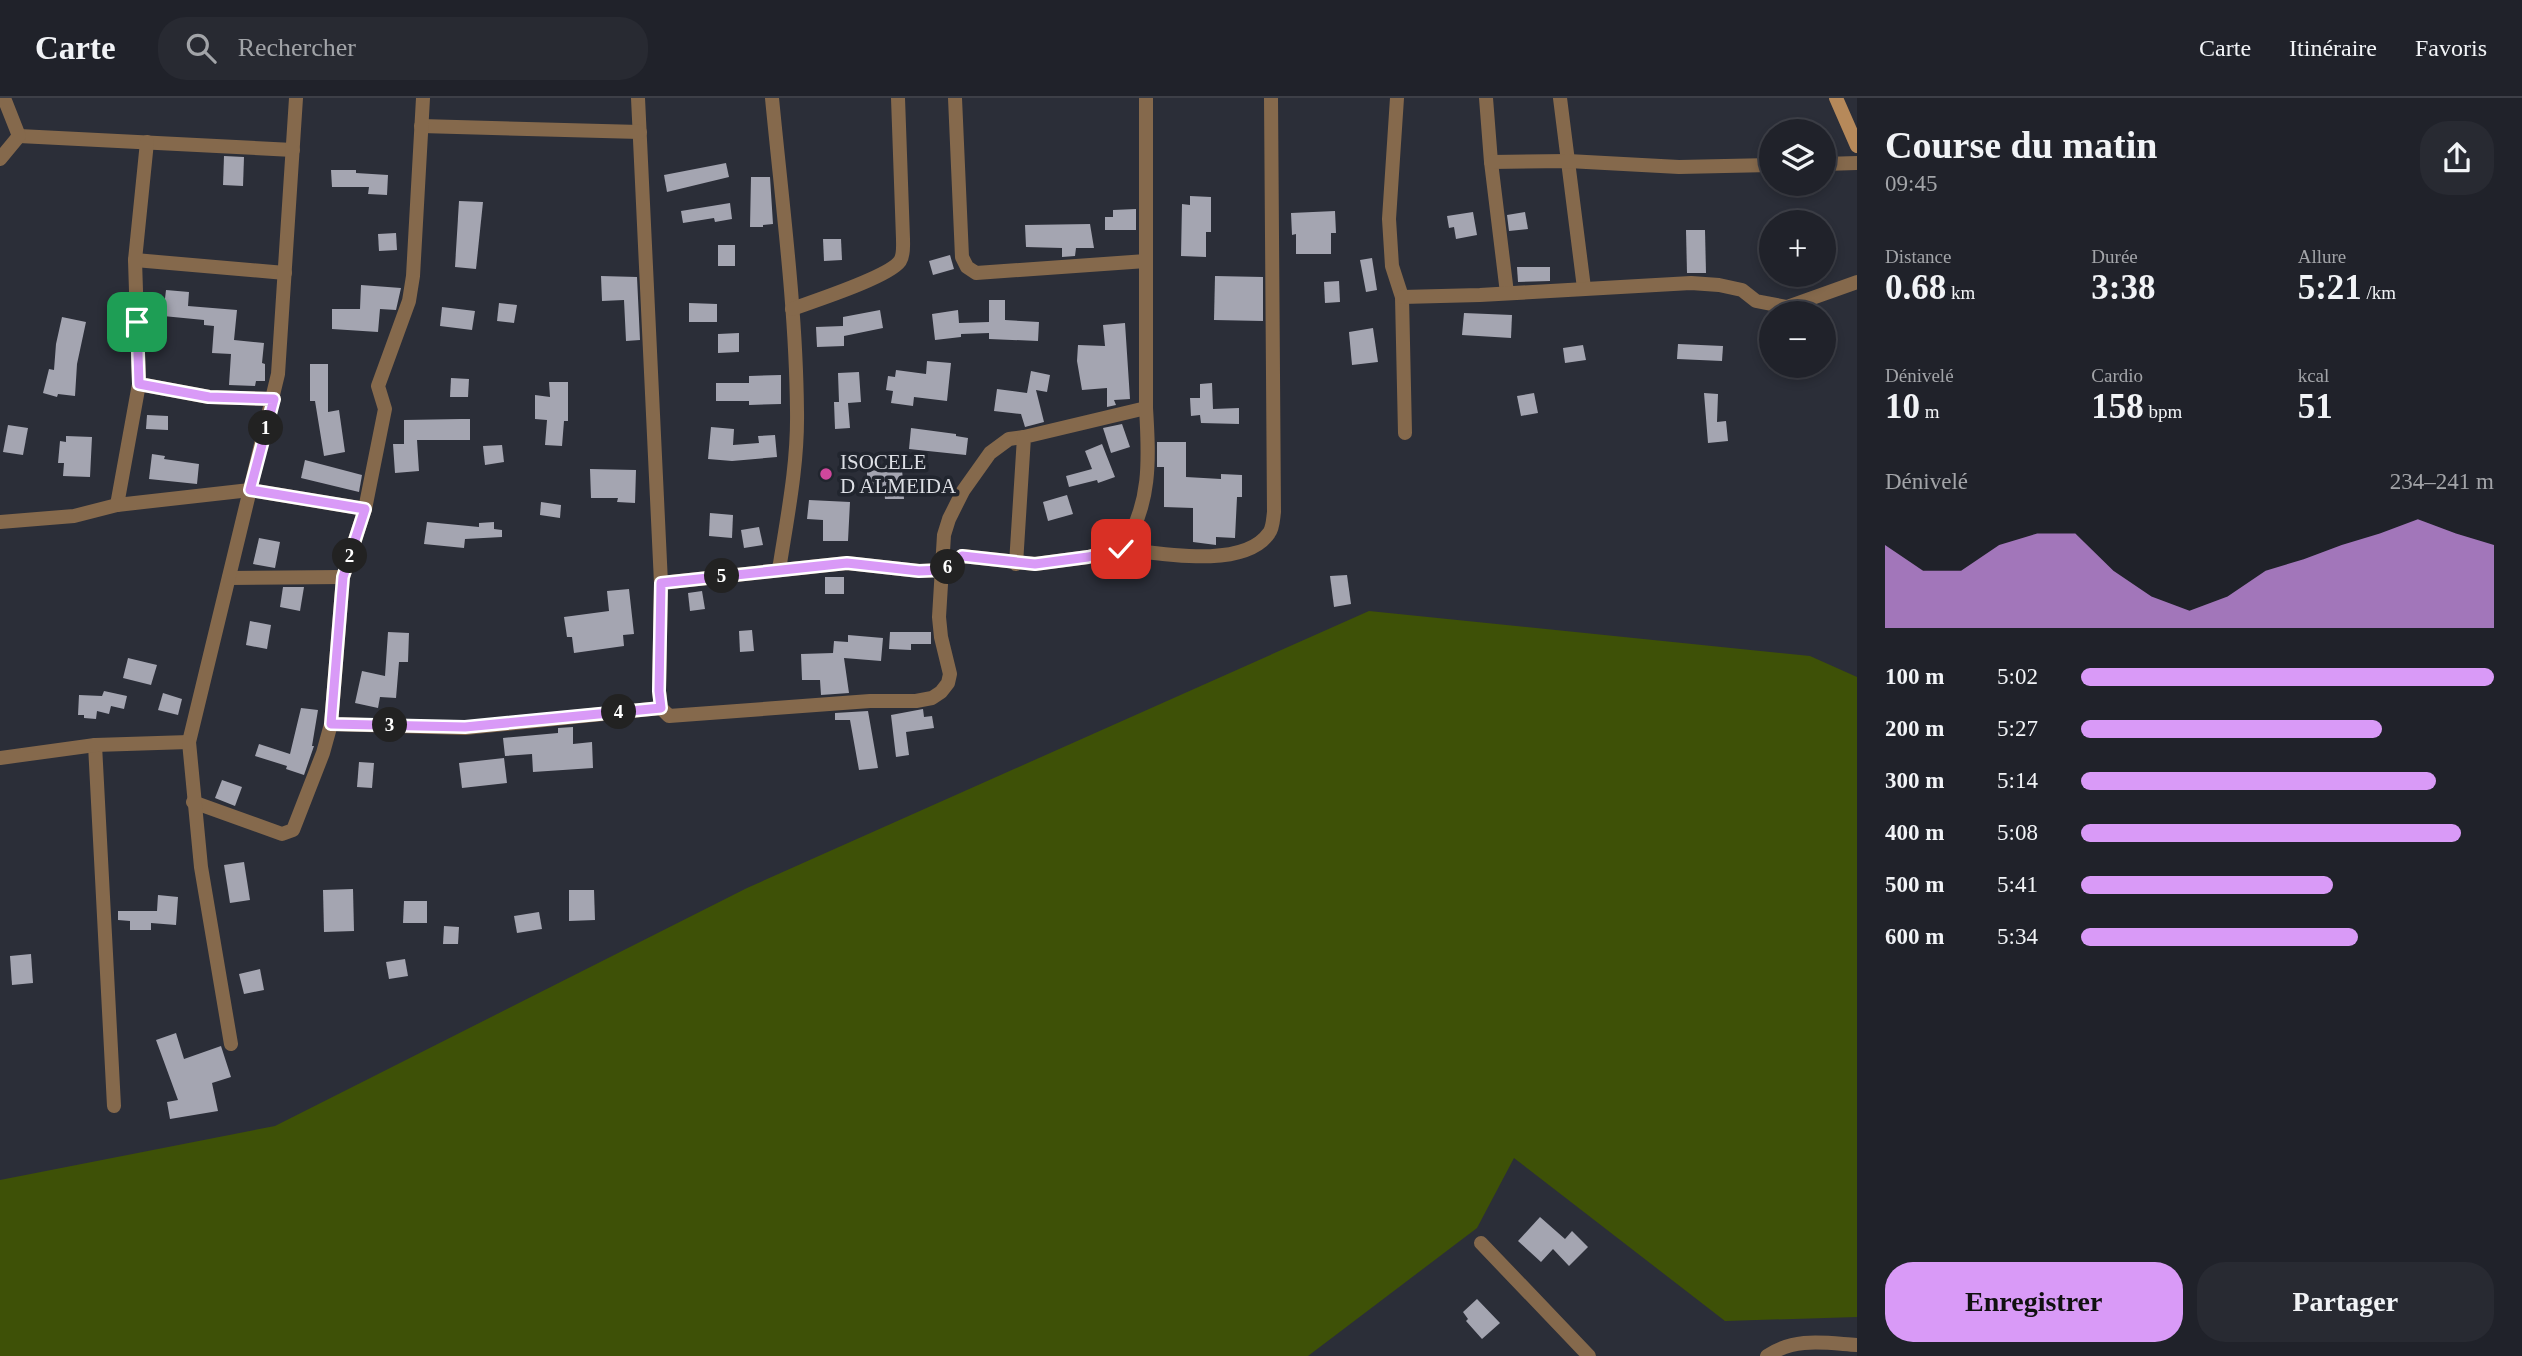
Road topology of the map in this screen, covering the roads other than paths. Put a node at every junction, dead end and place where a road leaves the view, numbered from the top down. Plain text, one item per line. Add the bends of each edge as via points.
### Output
1 (4, 98) edge
2 (296, 98) edge
3 (423, 98) edge
4 (638, 98) edge
5 (772, 98) edge
6 (898, 98) edge
7 (955, 98) edge
8 (1146, 98) edge
9 (1271, 98) edge
10 (1397, 98) edge
11 (1486, 98) edge
12 (1560, 98) edge
13 (1836, 98) edge
14 (421, 126) junction
15 (640, 132) junction
16 (19, 136) junction
17 (147, 142) junction
18 (1857, 146) edge
19 (293, 150) junction
20 (0, 159) edge
21 (1568, 161) junction
22 (1490, 162) junction
23 (1857, 163) edge
24 (1836, 164) edge
25 (1759, 165) edge
26 (135, 260) junction
27 (1146, 261) junction
28 (285, 273) junction
29 (1857, 282) edge
30 (1584, 288) junction
31 (1507, 293) junction
32 (1402, 297) junction
33 (792, 309) junction
34 (139, 384) junction
35 (274, 399) junction
36 (1146, 408) junction
37 (1405, 433) dead end
38 (1024, 437) junction
39 (250, 490) junction
40 (117, 505) junction
41 (365, 509) junction
42 (0, 522) edge
43 (1121, 549) junction
44 (1016, 564) junction
45 (779, 570) junction
46 (943, 570) junction
47 (343, 577) junction
48 (229, 578) junction
49 (661, 583) junction
50 (661, 708) junction
51 (331, 724) junction
52 (189, 742) junction
53 (95, 745) junction
54 (0, 758) edge
55 (193, 802) junction
56 (231, 1044) dead end
57 (114, 1106) dead end
58 (1481, 1243) dead end
59 (1857, 1345) edge
60 (1589, 1356) edge
61 (1767, 1356) edge

1 - 16 street
2 - 19 street
3 - 14 street
4 - 15 street
5 - 33 street
6 - 33 street via 902,258 894,267 851,287
7 - 27 street via 961,244 967,267 976,273 1002,273
8 - 27 street
9 - 43 street via 1271,531 1250,547 1202,558
10 - 32 street via 1389,219 1392,266
11 - 22 street
12 - 21 street
13 - 18 main road
14 - 15 street
14 - 41 street via 409,301 378,386 384,409
15 - 49 street
16 - 17 street
16 - 20 street
17 - 19 street
17 - 26 street
19 - 28 street
21 - 22 street
21 - 25 street via 1679,167
21 - 30 street
22 - 31 street
23 - 24 street
26 - 28 street
26 - 34 street
27 - 36 street
28 - 35 street
29 - 30 street via 1787,307 1719,285
30 - 31 street
31 - 32 street
32 - 37 street
33 - 45 street via 796,452
34 - 35 street via 209,397
34 - 40 street
35 - 39 street
36 - 38 street
36 - 43 street via 1147,484 1132,535
38 - 44 street
38 - 46 street via 1009,439 990,453 963,491 944,535
39 - 40 street
39 - 41 street
39 - 48 street
40 - 42 street via 74,516
41 - 47 street
43 - 44 street via 1058,562
44 - 46 street via 962,556
45 - 46 street via 847,563
45 - 49 street
46 - 50 street via 939,617 950,674 942,692 932,698 676,717
47 - 48 street
47 - 51 street
48 - 52 street
49 - 50 street
50 - 51 street via 465,727
51 - 55 street via 293,830 287,834
52 - 53 street
52 - 55 street
53 - 54 street
53 - 57 street
55 - 56 street
58 - 60 street
59 - 61 street via 1807,1341

